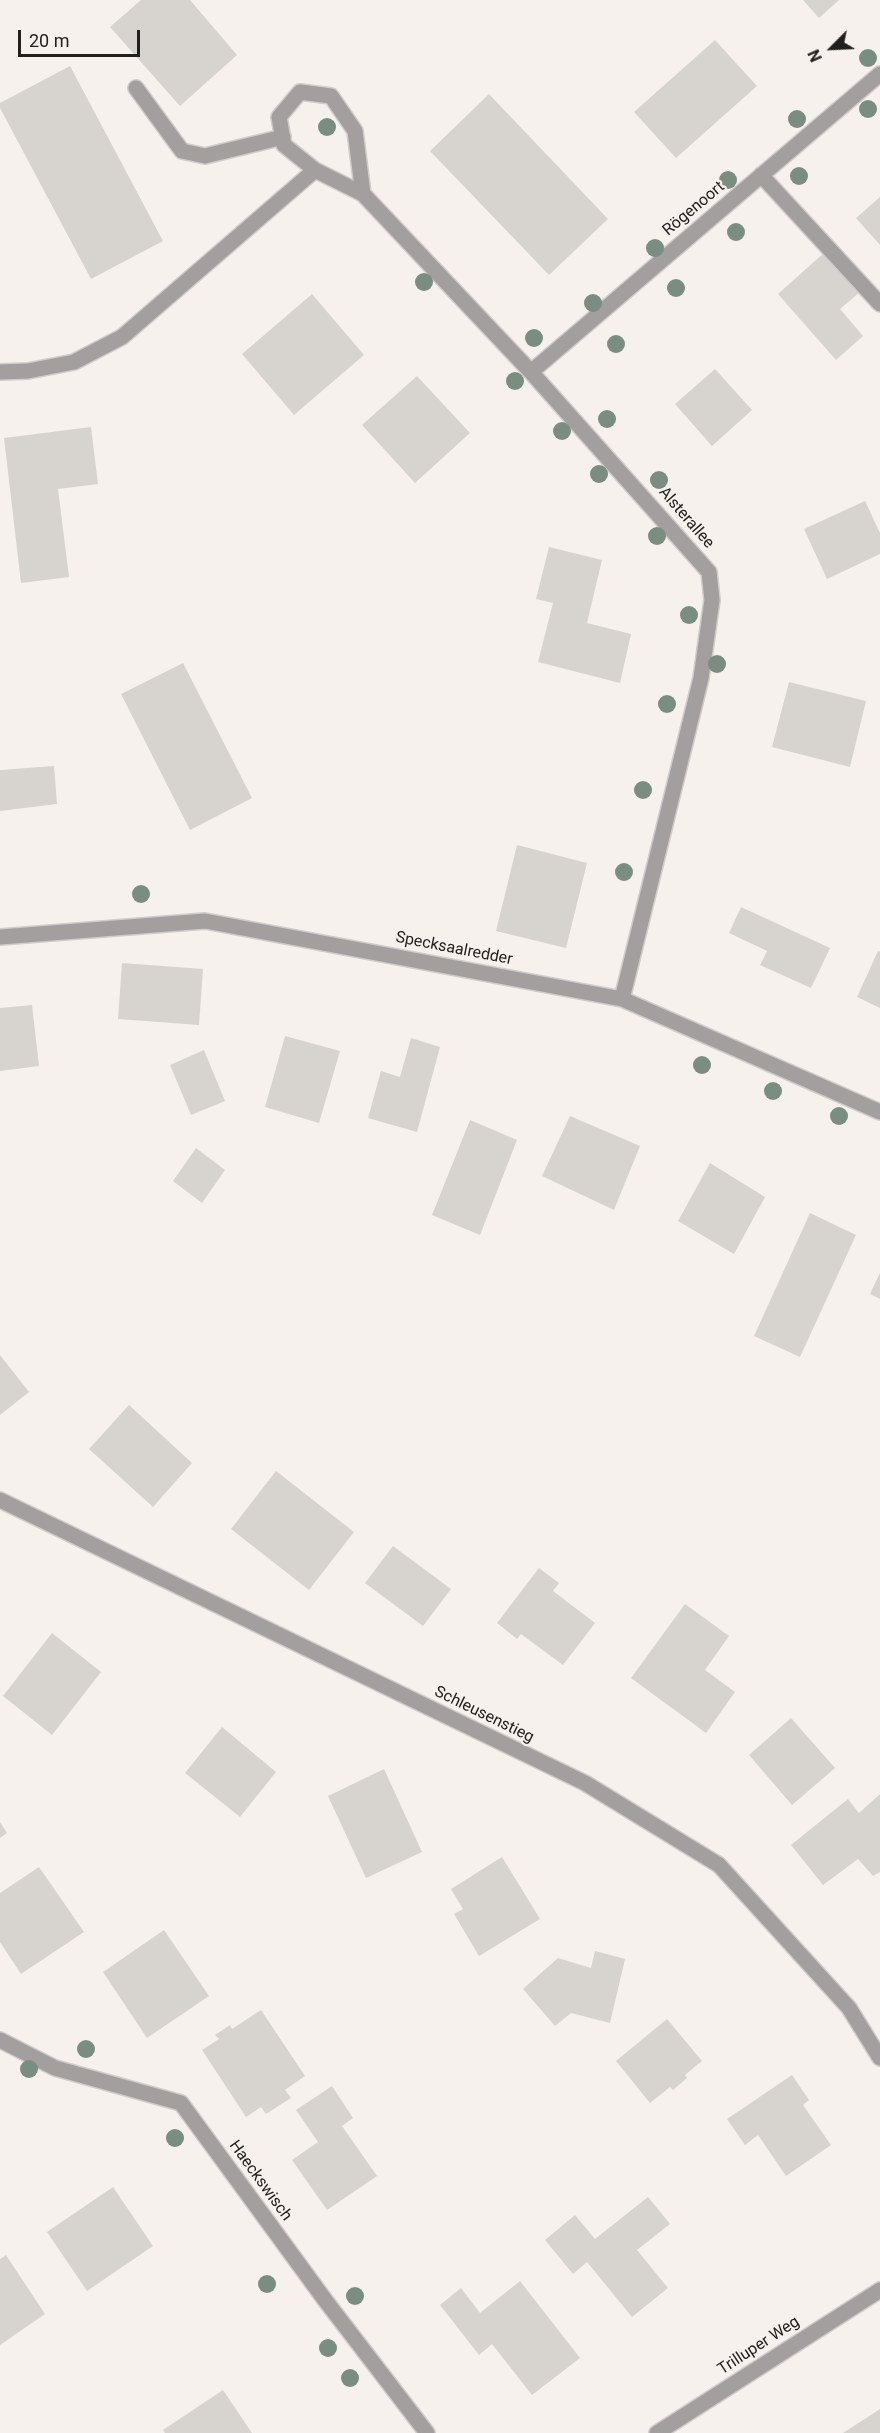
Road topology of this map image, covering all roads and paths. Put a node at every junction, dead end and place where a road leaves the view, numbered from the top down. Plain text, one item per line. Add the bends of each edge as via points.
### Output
1 (880, 74) edge
2 (136, 88) dead end
3 (283, 137) junction
4 (315, 170) junction
5 (761, 175) junction
6 (363, 194) junction
7 (880, 304) edge
8 (0, 372) edge
9 (531, 372) junction
10 (0, 937) edge
11 (622, 999) junction
12 (880, 1112) edge
13 (0, 1500) edge
14 (0, 2040) edge
15 (880, 2058) edge
16 (880, 2290) edge
17 (427, 2433) edge
18 (657, 2433) edge

1 - 5 street, Rögenoort
2 - 3 street via 182,151 205,156
3 - 4 street, Alsterallee via 284,145
3 - 6 street via 279,117 300,92 331,96 355,131
4 - 6 street, Alsterallee
4 - 8 street via 122,337 74,362
5 - 7 street
5 - 9 street, Rögenoort
6 - 9 street, Alsterallee
9 - 11 street, Alsterallee via 709,572 712,600 701,678
10 - 11 street, Specksaalredder via 205,921
11 - 12 street, Specksaalredder
13 - 15 street, Schleusenstieg via 585,1783 719,1865 849,2008
14 - 17 street, Haeckswisch via 55,2068 181,2103
16 - 18 street, Trilluper Weg

